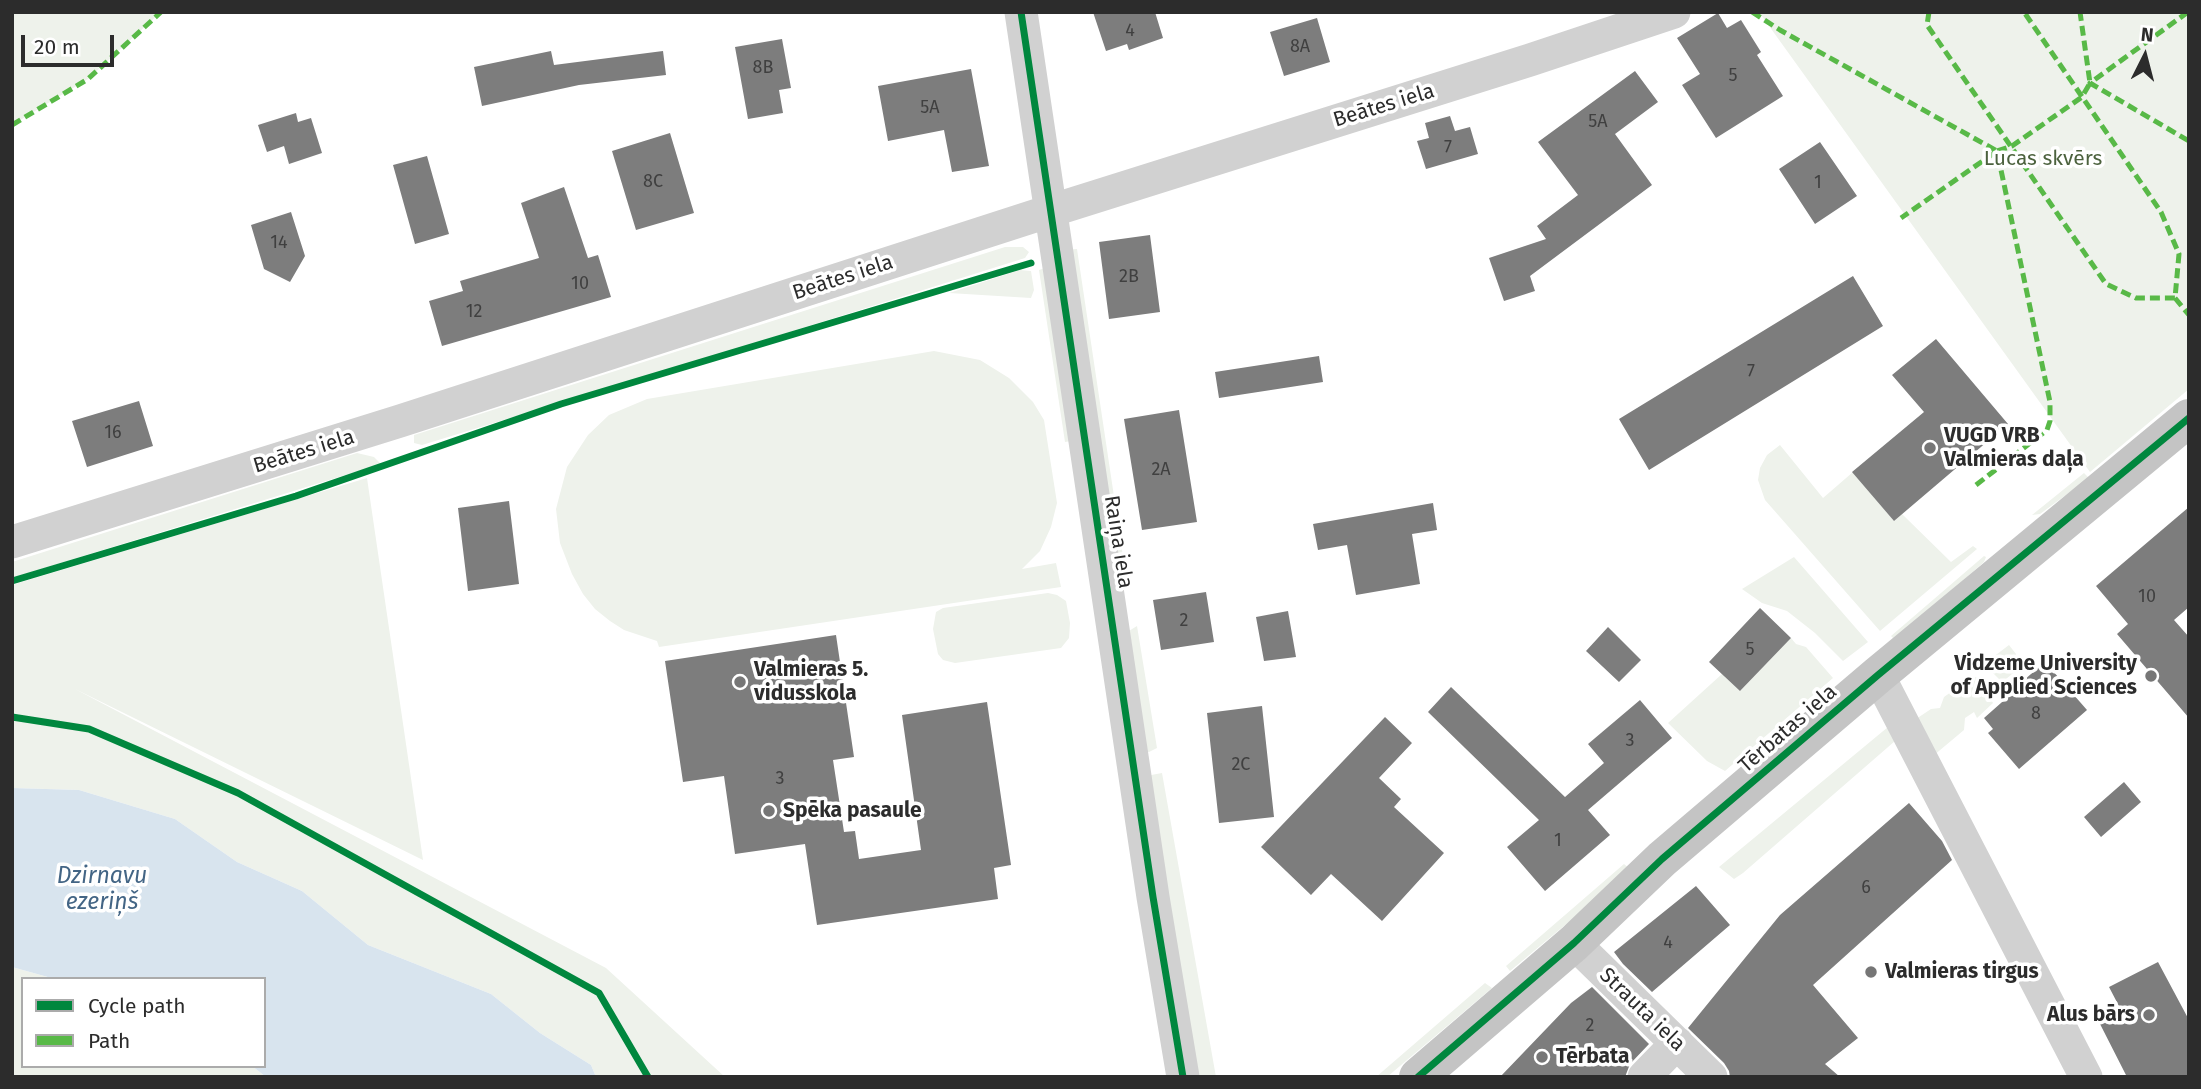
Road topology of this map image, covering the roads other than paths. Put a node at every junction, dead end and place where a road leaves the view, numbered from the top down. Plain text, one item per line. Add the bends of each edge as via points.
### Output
1 (1021, 12) edge
2 (1674, 12) edge
3 (1050, 211) junction
4 (2189, 418) edge
5 (12, 542) edge
6 (1878, 675) junction
7 (1574, 943) junction
8 (1676, 1043) junction
9 (1183, 1077) edge
10 (1418, 1077) edge
11 (1644, 1077) edge
12 (1711, 1077) edge
13 (2086, 1077) edge

1 - 3 street, Raiņa iela
2 - 3 street, Beātes iela
3 - 5 street, Beātes iela
3 - 9 street, Raiņa iela
4 - 6 main road, Tērbatas iela
6 - 7 main road, Tērbatas iela via 1662,859
6 - 13 street
7 - 8 street, Strauta iela
7 - 10 main road, Tērbatas iela
8 - 11 street
8 - 12 street, Strauta iela

